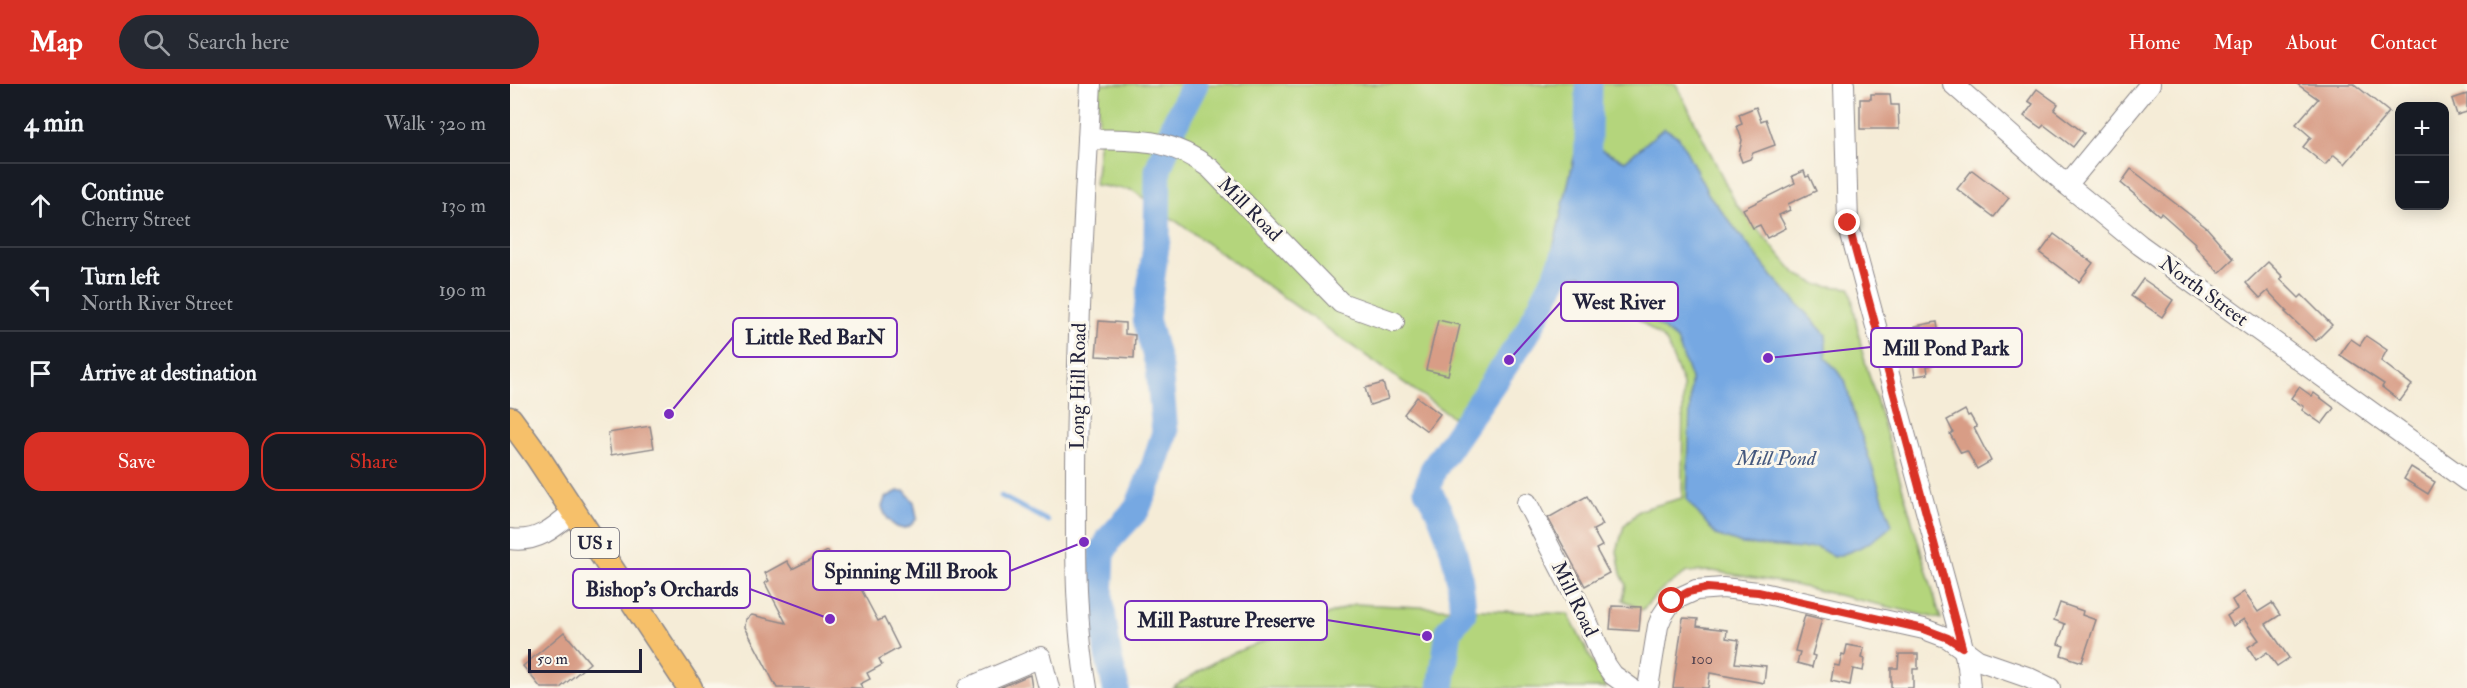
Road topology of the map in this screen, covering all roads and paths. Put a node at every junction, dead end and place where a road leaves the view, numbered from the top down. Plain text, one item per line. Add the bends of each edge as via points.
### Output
1 (1090, 84) edge
2 (1844, 84) edge
3 (1953, 84) edge
4 (2150, 84) edge
5 (1088, 139) junction
6 (2067, 185) junction
7 (1394, 322) dead end
8 (510, 419) edge
9 (2467, 481) edge
10 (1527, 502) dead end
11 (574, 511) junction
12 (510, 539) edge
13 (1962, 647) junction
14 (690, 688) edge
15 (968, 688) edge
16 (1049, 688) edge
17 (1088, 688) edge
18 (1631, 688) edge
19 (1648, 688) edge
20 (1970, 688) edge
21 (2050, 688) edge

1 - 5 street, Long Hill Road
2 - 13 street via 1848,223
3 - 6 street, North Street
4 - 6 street
5 - 7 street, Mill Road via 1165,144 1192,155 1210,168 1341,303
5 - 17 street, Long Hill Road via 1077,353 1075,552 1077,606
6 - 9 street, North Street via 2140,245
8 - 11 main road, US 1
10 - 18 street, Mill Road via 1606,665
11 - 12 street via 549,532 522,541
11 - 14 main road, US 1
13 - 19 street via 1913,626 1758,592 1707,588 1680,596 1662,616
13 - 20 street
13 - 21 street via 1978,660
15 - 16 street via 1041,657

